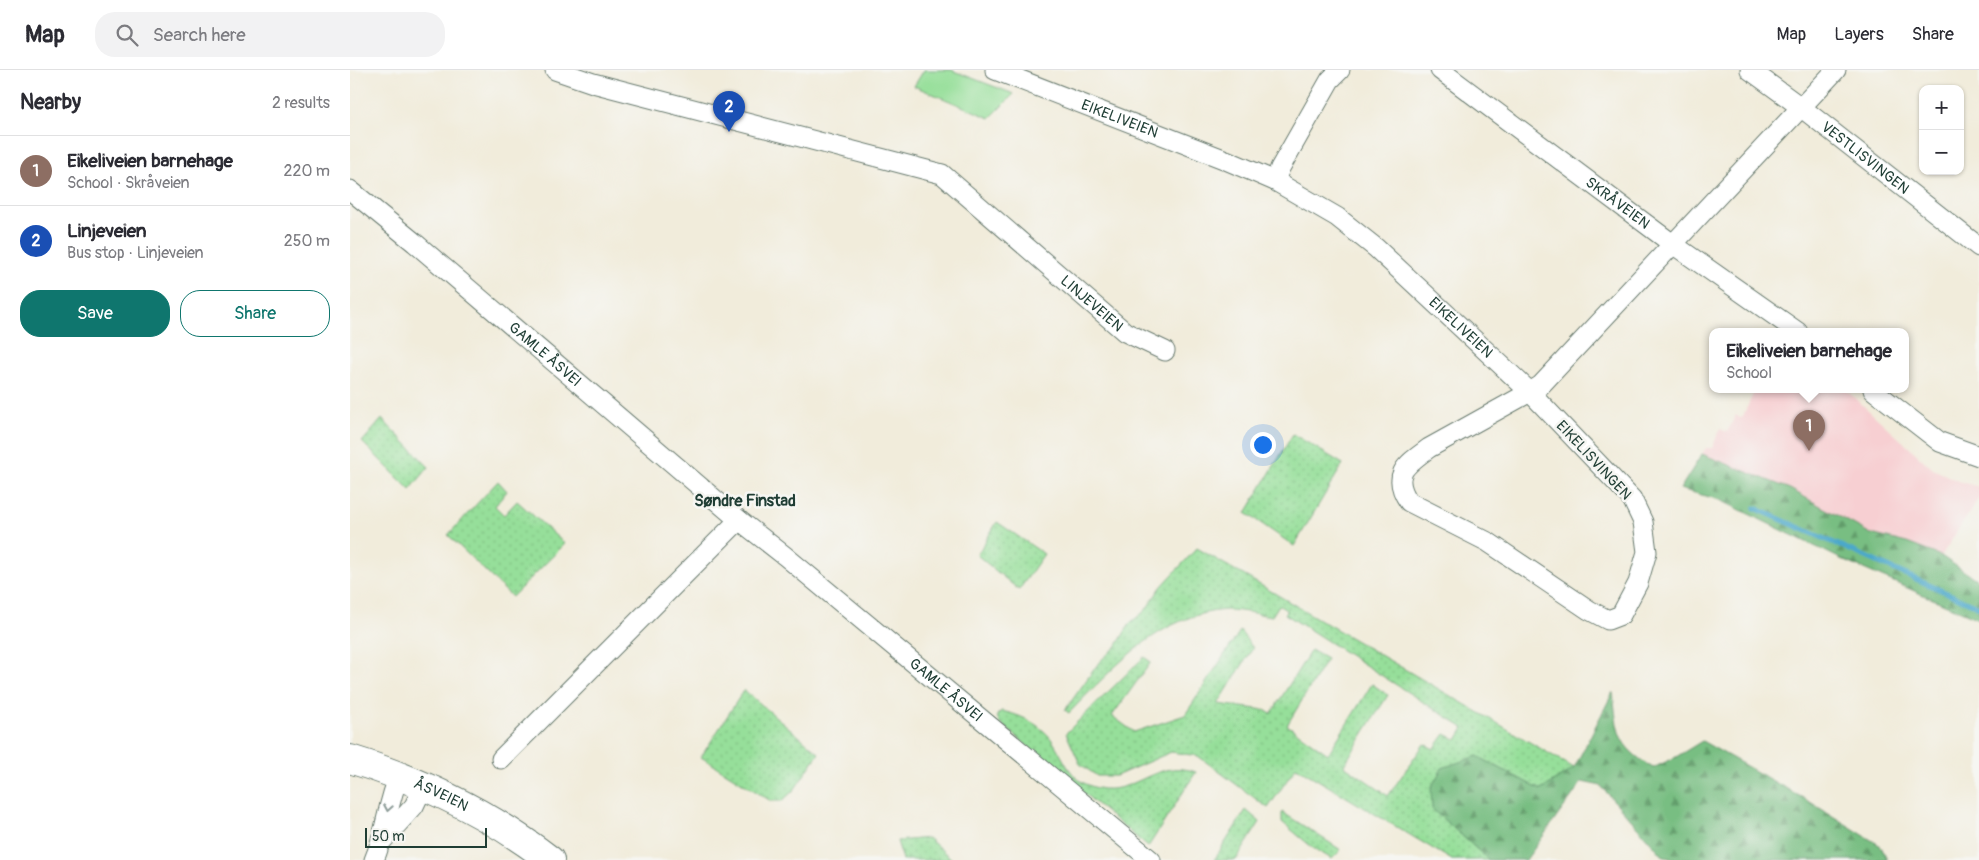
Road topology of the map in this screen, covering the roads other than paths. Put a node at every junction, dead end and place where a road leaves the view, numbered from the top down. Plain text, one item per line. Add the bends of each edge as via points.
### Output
1 (555, 70) edge
2 (995, 70) edge
3 (1340, 70) edge
4 (1440, 70) edge
5 (1750, 70) edge
6 (1836, 70) edge
7 (1802, 108) junction
8 (1276, 181) junction
9 (350, 190) edge
10 (1674, 245) junction
11 (1979, 246) edge
12 (1792, 328) edge
13 (1165, 352) dead end
14 (1530, 392) junction
15 (1877, 393) edge
16 (1979, 456) edge
17 (739, 520) junction
18 (350, 759) edge
19 (501, 759) dead end
20 (411, 781) junction
21 (382, 841) junction
22 (374, 860) edge
23 (550, 860) edge
24 (1151, 860) edge

1 - 13 street, LINJEVEIEN via 602,86 942,174 1125,332
2 - 8 street, EIKELIVEIEN
3 - 8 street via 1330,80 1280,168
4 - 10 street, SKRÅVEIEN
5 - 7 street, VESTLISVINGEN
6 - 7 street
7 - 10 street
7 - 11 street, VESTLISVINGEN
8 - 14 street, EIKELIVEIEN via 1337,217 1376,248
9 - 17 street, GAMLE ÅSVEI
10 - 12 street, SKRÅVEIEN
10 - 14 street via 1541,385
14 - 14 street, EIKELISVINGEN via 1414,458 1401,476 1402,492 1409,502 1488,542 1589,610 1608,620 1622,615 1638,584 1648,552 1643,522 1632,499
15 - 16 street via 1940,442
17 - 19 street
17 - 24 street, GAMLE ÅSVEI
18 - 20 main road, ÅSVEIEN
20 -> 21 street via 390,798
20 - 21 street via 414,806
20 - 23 main road, ÅSVEIEN via 482,815
21 - 22 street

